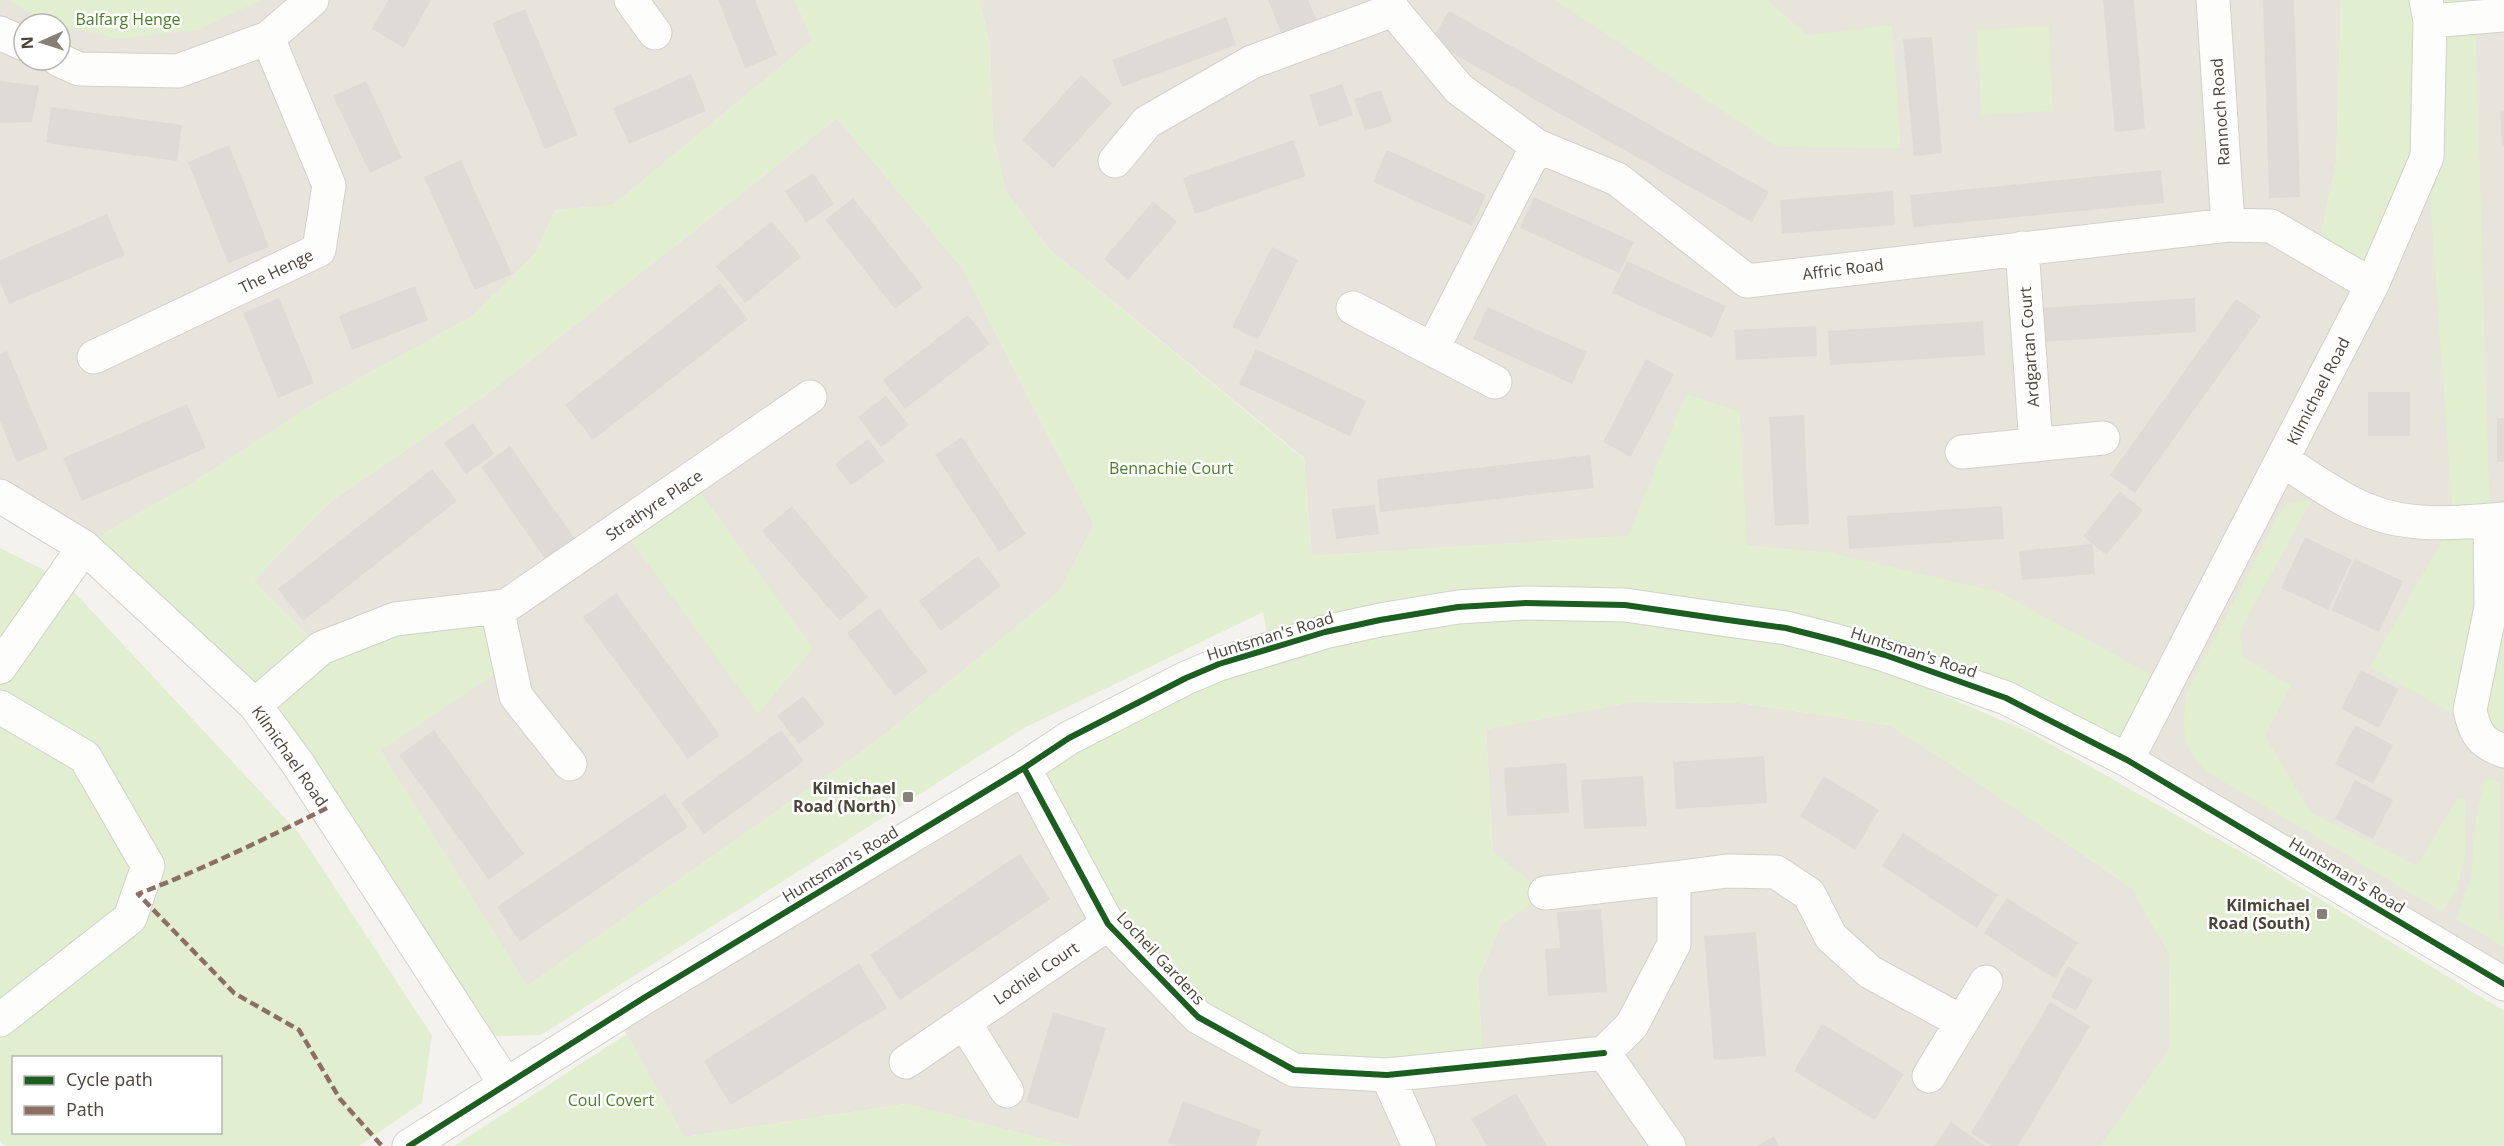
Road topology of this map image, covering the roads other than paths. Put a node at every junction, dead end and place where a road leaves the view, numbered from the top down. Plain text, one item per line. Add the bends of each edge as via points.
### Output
1 (312, 0) edge
2 (631, 0) edge
3 (2213, 0) edge
4 (1391, 5) edge
5 (2428, 11) edge
6 (2504, 15) edge
7 (655, 33) dead end
8 (268, 38) junction
9 (72, 66) edge
10 (1537, 146) junction
11 (1115, 161) dead end
12 (2228, 225) junction
13 (2022, 249) junction
14 (2372, 285) junction
15 (1353, 308) dead end
16 (1433, 348) junction
17 (94, 357) dead end
18 (1495, 382) dead end
19 (810, 397) dead end
20 (2103, 438) dead end
21 (2036, 445) junction
22 (1962, 452) dead end
23 (2283, 461) junction
24 (0, 496) edge
25 (2497, 520) edge
26 (84, 547) junction
27 (497, 608) junction
28 (0, 667) edge
29 (255, 705) junction
30 (0, 707) edge
31 (2504, 751) edge
32 (2127, 760) junction
33 (570, 764) dead end
34 (1024, 768) junction
35 (1674, 878) junction
36 (1545, 893) dead end
37 (1108, 924) junction
38 (1986, 982) dead end
39 (2504, 984) edge
40 (0, 1020) edge
41 (964, 1022) junction
42 (1962, 1022) junction
43 (1604, 1053) junction
44 (906, 1062) dead end
45 (1387, 1075) junction
46 (1929, 1076) dead end
47 (506, 1085) junction
48 (1007, 1091) dead end
49 (410, 1146) edge
50 (1419, 1146) edge
51 (1669, 1146) edge

1 - 8 street
2 - 7 street
3 - 12 street, Rannoch Road
4 - 10 street, Affric Road via 1460,89
4 - 11 street via 1252,62 1147,122
5 - 6 street
5 - 14 street, Kilmichael Road via 2427,157
8 - 9 street via 178,71
8 - 17 street, The Henge via 329,185 319,250
10 - 13 street, Affric Road via 1617,179 1747,280
10 - 16 street
12 - 13 street, Affric Road
12 - 14 street, Affric Road via 2271,226
13 - 21 street, Ardgartan Court
14 - 23 street, Kilmichael Road
15 - 16 street
16 - 18 street
19 - 27 street, Strathyre Place via 506,606
20 - 21 street
21 - 22 street
23 - 25 street via 2365,510 2391,518 2417,523
23 - 32 street, Kilmichael Road
24 - 26 street, Kilmichael Road
25 - 31 street via 2491,607 2470,710 2473,725 2487,745
26 - 28 street
26 - 29 street, Kilmichael Road
27 - 29 street, Strathyre Place via 395,619 321,648
27 - 33 street via 516,696
29 - 47 street, Kilmichael Road via 298,764
30 - 40 street via 85,757 148,866 130,918
32 - 34 street, Huntsman's Road via 2006,698 1838,641 1786,628 1625,605 1526,603 1458,607 1380,620 1219,664 1129,705
32 - 39 street, Huntsman's Road
34 - 37 street, Locheil Gardens
34 - 47 street, Huntsman's Road
35 - 36 street
35 - 42 street via 1727,871 1776,872 1809,894 1831,937 1870,972
35 - 43 street via 1674,944 1632,1025
37 - 41 street, Lochiel Court
37 - 45 street, Locheil Gardens via 1198,1017 1294,1070
38 - 42 street
41 - 44 street, Lochiel Court
41 - 48 street
42 - 46 street
43 - 45 street, Locheil Gardens
43 - 51 street
45 - 50 street
47 - 49 street, Huntsman's Road

